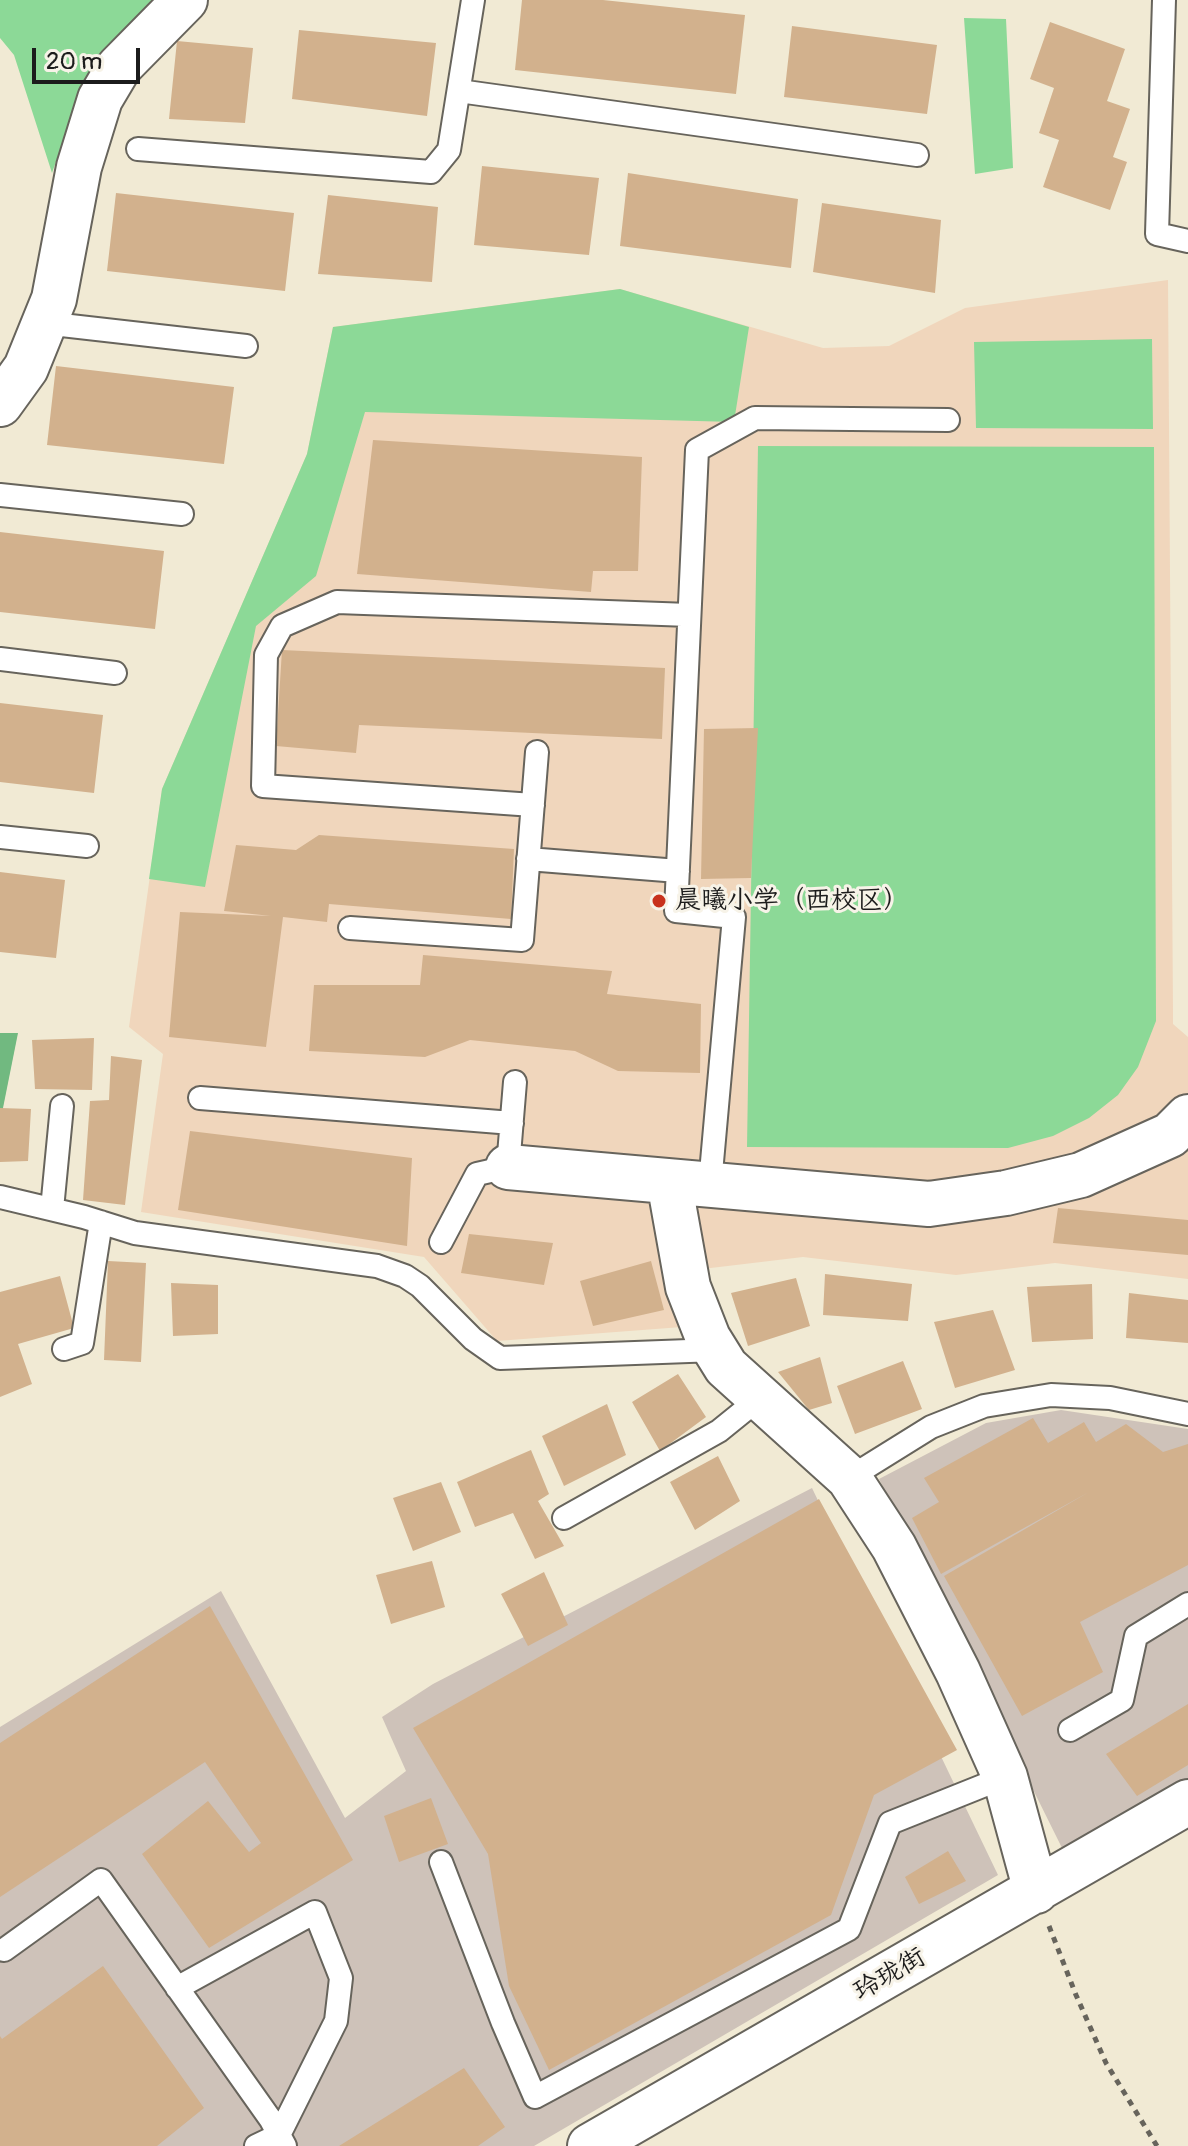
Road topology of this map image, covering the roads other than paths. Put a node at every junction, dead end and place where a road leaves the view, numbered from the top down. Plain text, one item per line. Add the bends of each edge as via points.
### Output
1 (185, 0) edge
2 (473, 0) edge
3 (1164, 0) edge
4 (459, 91) junction
5 (138, 149) dead end
6 (917, 155) dead end
7 (1188, 241) edge
8 (44, 323) junction
9 (246, 346) dead end
10 (0, 404) edge
11 (948, 420) dead end
12 (0, 495) edge
13 (182, 514) dead end
14 (689, 615) junction
15 (0, 659) edge
16 (115, 673) dead end
17 (537, 752) dead end
18 (533, 805) junction
19 (0, 837) edge
20 (87, 846) dead end
21 (528, 859) junction
22 (678, 871) junction
23 (350, 928) dead end
24 (515, 1082) dead end
25 (200, 1098) dead end
26 (62, 1106) dead end
27 (1188, 1117) edge
28 (512, 1123) junction
29 (508, 1167) junction
30 (690, 1183) junction
31 (0, 1197) edge
32 (52, 1209) junction
33 (101, 1222) junction
34 (441, 1242) dead end
35 (64, 1349) dead end
36 (716, 1350) junction
37 (761, 1397) junction
38 (1188, 1414) edge
39 (849, 1478) junction
40 (564, 1518) dead end
41 (1188, 1604) edge
42 (1070, 1730) dead end
43 (1005, 1777) junction
44 (1188, 1802) edge
45 (441, 1862) dead end
46 (1036, 1891) junction
47 (4, 1950) dead end
48 (177, 1988) junction
49 (282, 2140) edge
50 (256, 2146) edge
51 (590, 2146) edge

1 - 8 street via 119,67 100,99
2 - 4 lane
3 - 7 lane via 1157,234
4 - 5 lane via 449,150 431,172
4 - 6 lane
8 - 9 lane
8 - 10 street via 26,368
11 - 14 lane via 755,418 697,450
12 - 13 lane
14 - 18 lane via 337,602 282,626 266,655 263,786
14 - 22 lane
15 - 16 lane
17 - 18 lane
18 - 21 lane
19 - 20 lane
21 - 22 lane
21 - 23 lane via 522,940
22 - 30 lane via 676,911 734,917
24 - 28 lane
25 - 28 lane
26 - 32 lane
27 - 30 street via 1170,1135 1081,1175 975,1198 929,1204
28 - 29 lane
29 - 30 street
29 - 34 lane via 477,1174
30 - 36 street via 688,1287
31 - 32 lane
32 - 33 lane
33 - 35 lane via 82,1343
33 - 36 lane via 135,1233 377,1266 420,1286 500,1358
36 - 37 street via 726,1367
37 - 39 street
37 - 40 lane via 719,1431
38 - 39 lane via 1110,1398 1051,1395 984,1406 931,1427
39 - 43 street via 894,1547
41 - 42 lane via 1136,1636 1122,1700
43 - 45 lane via 890,1823 849,1929 535,2097
43 - 46 street
44 - 46 street, 玲珑街
46 - 51 street, 玲珑街
47 - 48 lane via 101,1880
48 - 49 lane
48 - 49 lane via 315,1912 341,1978 336,2021
49 - 50 lane

